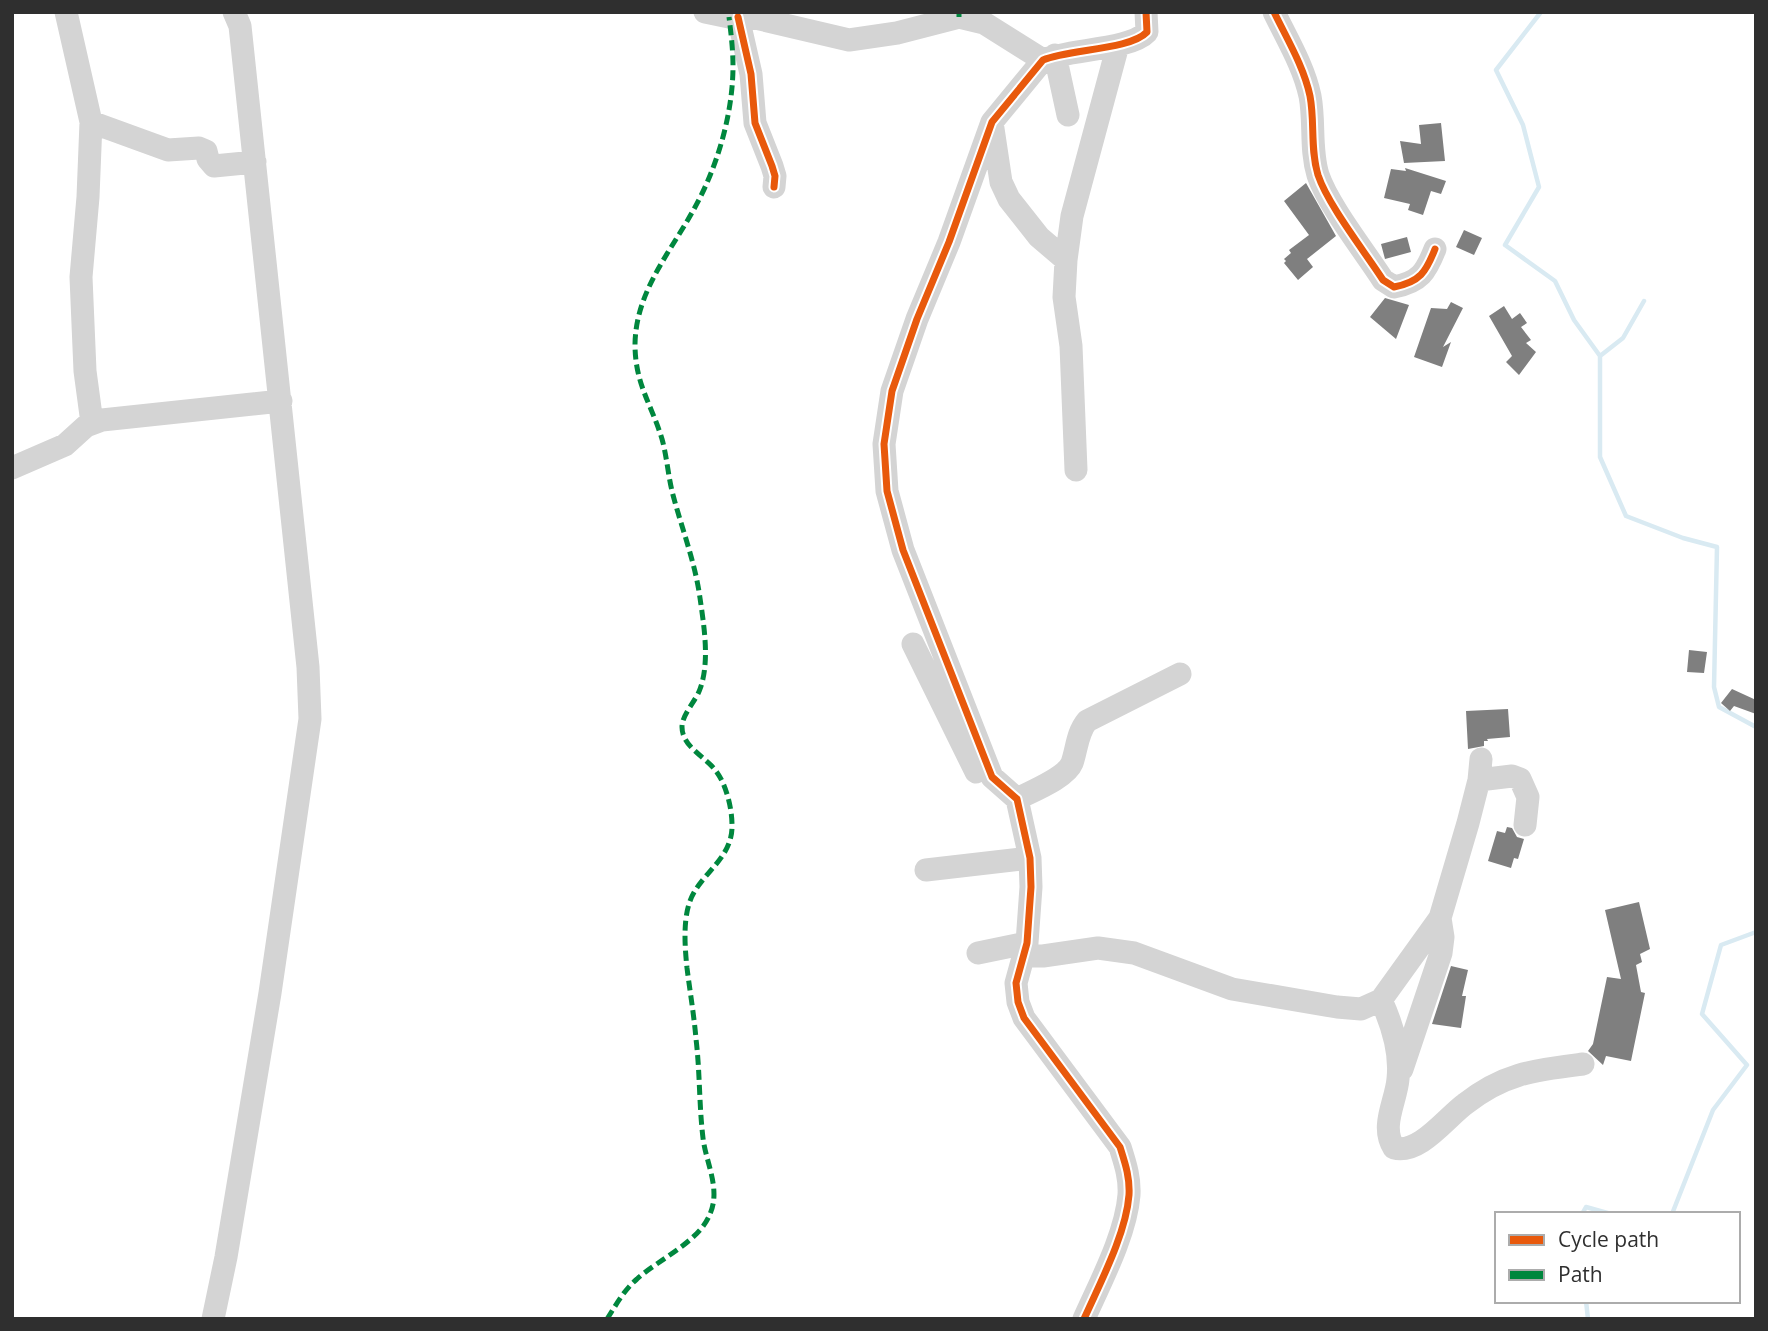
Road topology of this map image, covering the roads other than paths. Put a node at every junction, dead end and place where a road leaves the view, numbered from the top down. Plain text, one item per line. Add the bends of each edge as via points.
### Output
1 (66, 12) edge
2 (234, 12) edge
3 (705, 12) edge
4 (1146, 12) edge
5 (1274, 12) edge
6 (959, 15) edge
7 (738, 17) junction
8 (1118, 45) junction
9 (1049, 58) junction
10 (1068, 115) dead end
11 (992, 121) junction
12 (90, 122) junction
13 (255, 162) junction
14 (774, 187) dead end
15 (1435, 249) dead end
16 (1066, 260) junction
17 (281, 401) junction
18 (92, 422) junction
19 (12, 468) edge
20 (1076, 470) dead end
21 (913, 644) dead end
22 (1180, 674) dead end
23 (992, 778) junction
24 (1017, 799) junction
25 (1525, 825) dead end
26 (1030, 858) junction
27 (926, 870) dead end
28 (1440, 918) junction
29 (1025, 950) junction
30 (978, 953) dead end
31 (1381, 1000) junction
32 (1583, 1064) dead end
33 (1398, 1078) junction
34 (213, 1319) edge
35 (1084, 1319) edge

1 - 12 street
2 - 13 street via 240,26
3 - 7 street
4 - 8 street via 1147,32
5 - 15 street via 1305,78 1318,177 1383,280 1394,287 1410,284 1426,270
6 - 7 street via 897,33 849,40
6 - 9 street via 984,23
7 - 14 street via 751,74 755,123 775,176
8 - 9 street
8 - 16 street via 1072,216
9 - 10 street
9 - 11 street
11 - 16 street via 1001,182 1009,199 1039,237
11 - 23 street via 892,391 884,444 887,491 903,550
12 - 13 street via 168,150 199,148 214,166
12 - 18 street via 81,277
13 - 17 street
16 - 20 street via 1064,297 1071,346
17 - 18 street
17 - 34 street via 310,719 270,993
18 - 19 street via 65,445
21 - 23 street via 977,773
22 - 24 street via 1087,721 1066,772
23 - 24 street
24 - 26 street
25 - 28 street via 1528,797 1520,779 1480,769
26 - 27 street
26 - 29 street
28 - 31 street
28 - 33 street via 1441,953
29 - 30 street
29 - 31 street via 1043,956 1098,948 1134,953 1232,989 1337,1007 1362,1009
29 - 35 street via 1016,984 1024,1017 1106,1125 1128,1170 1126,1215
31 - 33 street via 1394,1032
32 - 33 street via 1524,1073 1495,1083 1414,1147 1401,1150 1394,1148 1388,1133

